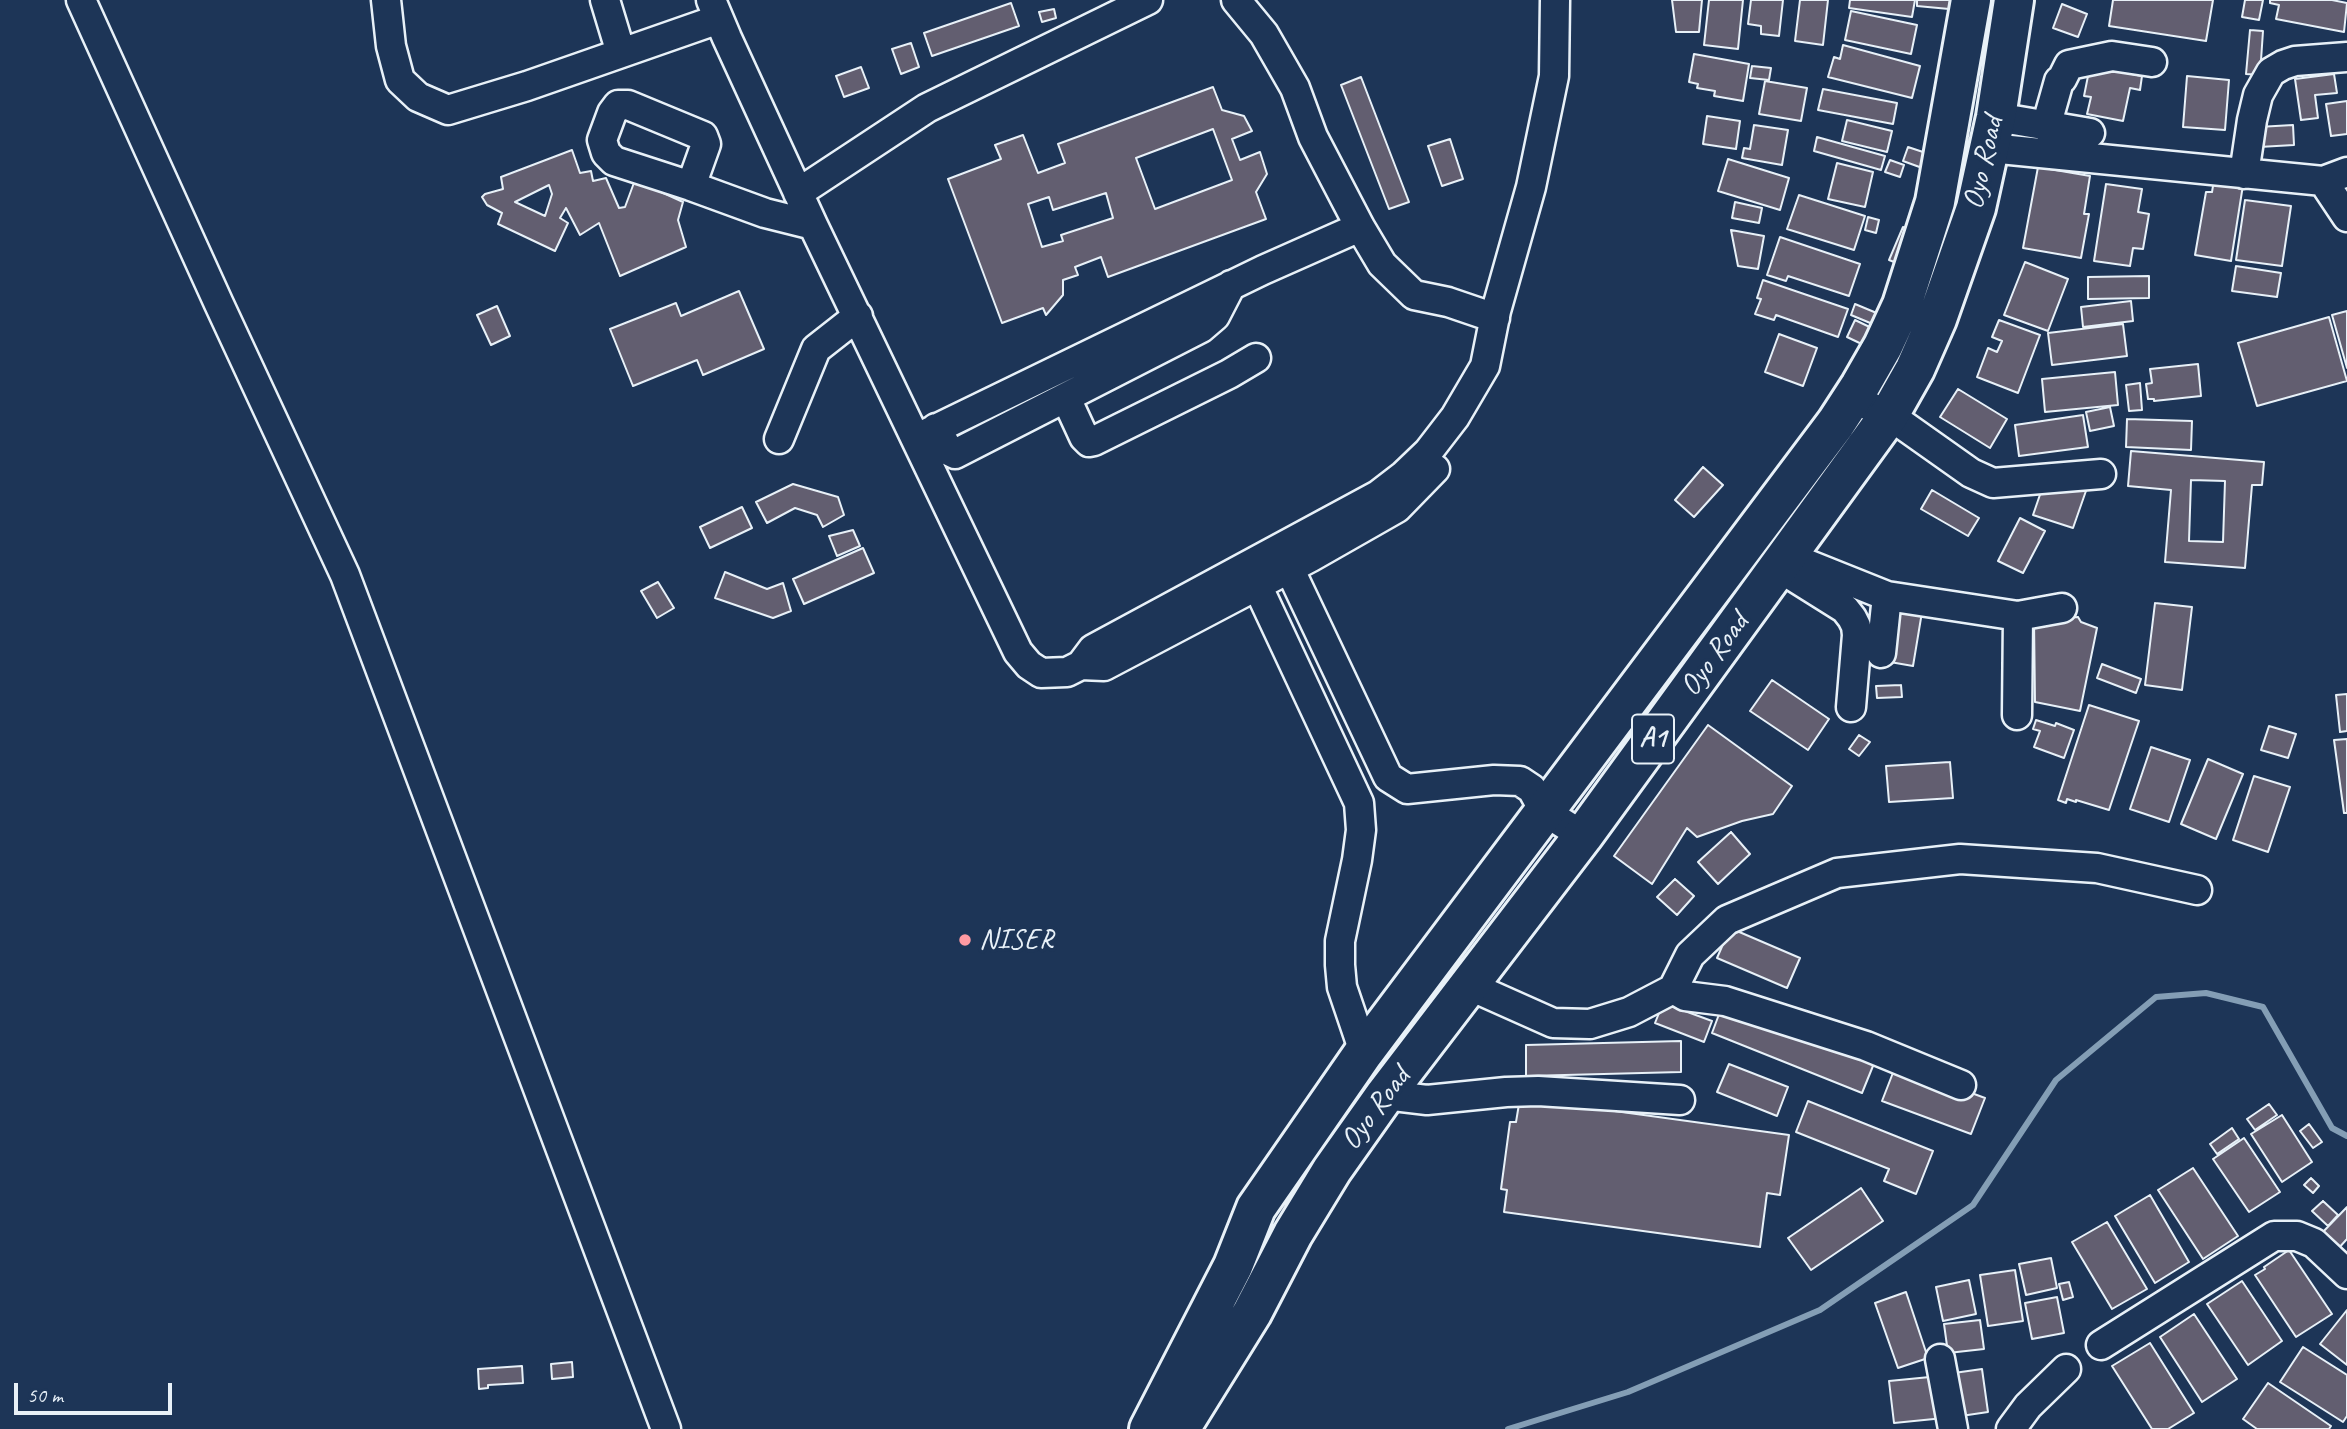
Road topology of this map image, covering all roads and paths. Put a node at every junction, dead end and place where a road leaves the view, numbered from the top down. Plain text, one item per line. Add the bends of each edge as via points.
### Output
1 (81, 0) edge
2 (386, 0) edge
3 (605, 0) edge
4 (1148, 0) edge
5 (1236, 0) edge
6 (1555, 0) edge
7 (1570, 0) edge
8 (1971, 0) edge
9 (2014, 0) edge
10 (715, 10) edge
11 (621, 53) junction
12 (2347, 57) edge
13 (2152, 62) dead end
14 (2046, 127) junction
15 (1993, 132) junction
16 (2090, 133) dead end
17 (2244, 174) junction
18 (2335, 177) edge
19 (691, 186) dead end
20 (798, 193) junction
21 (2347, 217) edge
22 (813, 225) junction
23 (1360, 227) junction
24 (1231, 285) junction
25 (858, 316) junction
26 (1495, 318) junction
27 (1256, 358) dead end
28 (1066, 398) junction
29 (1852, 399) junction
30 (1889, 415) junction
31 (926, 433) junction
32 (779, 439) dead end
33 (2101, 474) dead end
34 (1284, 558) junction
35 (1783, 562) junction
36 (1252, 575) junction
37 (1887, 596) junction
38 (2062, 608) dead end
39 (2018, 617) junction
40 (1881, 653) dead end
41 (1851, 707) dead end
42 (2017, 715) dead end
43 (1394, 783) junction
44 (1359, 803) junction
45 (1544, 811) junction
46 (1583, 836) junction
47 (2197, 890) dead end
48 (1470, 986) junction
49 (1673, 989) junction
50 (1364, 1052) junction
51 (1961, 1085) dead end
52 (1385, 1096) junction
53 (1680, 1100) dead end
54 (2347, 1274) edge
55 (2101, 1345) dead end
56 (1940, 1359) dead end
57 (2066, 1369) dead end
58 (666, 1429) edge
59 (1149, 1429) edge
60 (1180, 1429) edge
61 (1953, 1429) edge
62 (2011, 1429) edge

1 - 58 street via 345,575
2 - 11 street via 400,80 418,97 447,110
3 - 11 street
4 - 20 street via 927,108
5 - 23 street via 1264,34 1295,88 1313,136
6 - 26 street via 1554,76 1531,187
7 - 34 street via 1572,60 1564,110 1533,248 1500,365 1451,452 1397,508
8 - 29 highway, Oyo Road / A1 via 1935,202 1902,305
9 - 15 highway, Oyo Road / A1
10 - 11 street
10 - 20 street
12 - 17 street via 2295,61 2272,72 2258,95
13 - 14 street via 2112,56 2069,65 2059,81
14 - 15 street
14 - 16 street
15 - 17 street
15 - 30 highway, Oyo Road / A1 via 1959,261 1915,369
17 - 18 street
18 - 21 street
19 - 22 street
20 - 22 street
22 - 25 street
23 - 24 street
23 - 26 street via 1382,264 1414,295
24 - 28 street via 1215,316 1201,328
24 - 31 street
25 - 31 street
25 - 32 street via 816,349
26 - 34 street via 1485,366 1428,452 1378,495
27 - 28 street via 1094,441 1084,437
28 - 31 street via 955,454
29 - 30 street
29 - 45 highway, Oyo Road / A1
30 - 33 street via 1971,473 1993,483
30 - 35 highway, Oyo Road / A1
31 - 36 street via 1018,652 1041,673 1067,672 1081,665 1093,649
34 - 36 street
34 - 43 street
35 - 37 street
35 - 41 street via 1844,609 1856,626
35 - 46 highway, Oyo Road / A1
36 - 44 street
37 - 39 street
37 - 40 street
38 - 39 street
39 - 42 street
43 - 44 street via 1384,794
43 - 45 street via 1407,789 1520,781 1532,789
44 - 50 street via 1361,830 1340,941 1340,965 1342,987
45 - 46 street
45 - 50 highway, Oyo Road / A1
46 - 48 highway, Oyo Road / A1
47 - 49 street via 2097,868 1960,859 1837,873 1727,920 1690,955
48 - 49 street via 1553,1023 1590,1024 1629,1012
48 - 52 highway, Oyo Road / A1
49 - 51 street via 1866,1045
50 - 59 highway, Oyo Road / A1 via 1256,1208 1233,1266
52 - 53 street via 1427,1100 1538,1091
52 - 60 highway, Oyo Road / A1 via 1332,1170
54 - 55 street via 2314,1243 2297,1236 2274,1236
56 - 61 street
57 - 62 street

